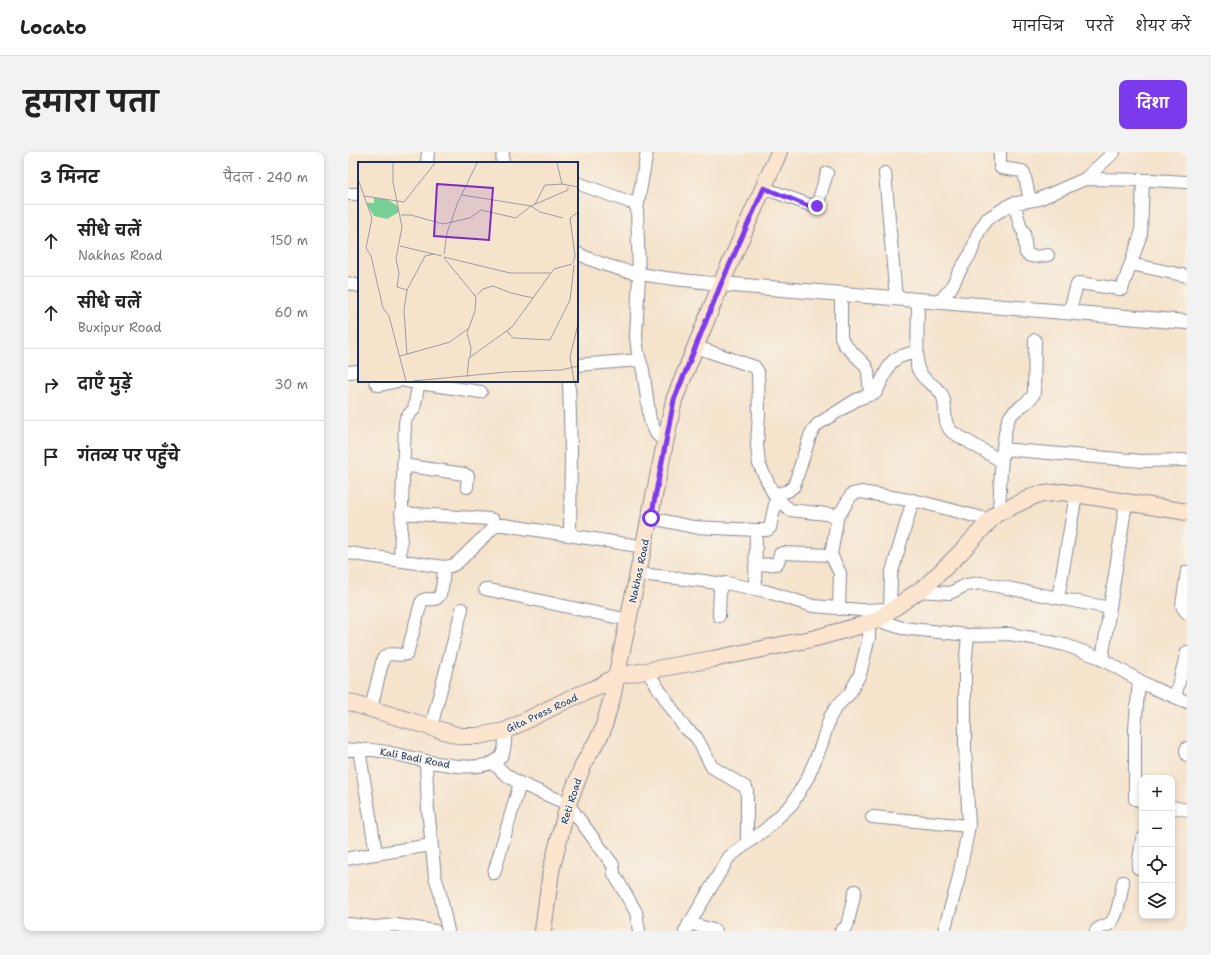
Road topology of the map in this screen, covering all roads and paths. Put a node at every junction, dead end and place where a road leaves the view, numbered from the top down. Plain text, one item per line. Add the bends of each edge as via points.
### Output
1 (428, 152) edge
2 (647, 152) edge
3 (779, 152) edge
4 (1000, 152) edge
5 (1114, 152) edge
6 (427, 162) edge
7 (827, 173) dead end
8 (885, 173) dead end
9 (1085, 179) junction
10 (1143, 180) junction
11 (1187, 182) edge
12 (578, 183) edge
13 (764, 188) junction
14 (1030, 200) junction
15 (1014, 203) junction
16 (638, 205) junction
17 (578, 254) edge
18 (1048, 255) dead end
19 (1131, 264) junction
20 (639, 275) junction
21 (1187, 276) edge
22 (348, 283) edge
23 (721, 284) junction
24 (358, 286) edge
25 (841, 294) junction
26 (896, 299) junction
27 (918, 300) junction
28 (939, 302) junction
29 (1069, 312) junction
30 (1187, 322) edge
31 (1035, 340) dead end
32 (696, 347) junction
33 (917, 352) junction
34 (640, 360) junction
35 (578, 365) edge
36 (358, 371) edge
37 (348, 372) edge
38 (376, 382) edge
39 (394, 382) edge
40 (419, 382) edge
41 (569, 382) edge
42 (481, 392) dead end
43 (870, 395) junction
44 (666, 444) junction
45 (1002, 455) junction
46 (1187, 460) edge
47 (403, 465) junction
48 (467, 487) dead end
49 (775, 494) junction
50 (1076, 494) junction
51 (913, 500) junction
52 (1126, 502) junction
53 (1187, 512) edge
54 (402, 513) junction
55 (838, 514) junction
56 (994, 516) junction
57 (651, 518) junction
58 (496, 526) junction
59 (757, 530) junction
60 (570, 535) junction
61 (645, 547) junction
62 (348, 553) edge
63 (831, 555) junction
64 (400, 560) junction
65 (755, 565) junction
66 (444, 566) junction
67 (1187, 572) edge
68 (639, 574) junction
69 (722, 584) junction
70 (485, 589) dead end
71 (755, 589) junction
72 (917, 592) junction
73 (1058, 598) junction
74 (1110, 608) junction
75 (462, 609) dead end
76 (839, 609) junction
77 (890, 609) junction
78 (1187, 612) edge
79 (719, 616) dead end
80 (629, 620) junction
81 (873, 621) junction
82 (968, 635) junction
83 (1187, 652) edge
84 (1102, 660) junction
85 (647, 671) junction
86 (617, 676) junction
87 (1139, 680) junction
88 (1175, 697) junction
89 (348, 702) edge
90 (1187, 702) edge
91 (371, 708) junction
92 (431, 727) junction
93 (505, 731) junction
94 (1187, 748) edge
95 (353, 749) edge
96 (1187, 756) edge
97 (426, 762) junction
98 (493, 763) junction
99 (520, 783) junction
100 (1139, 800) edge
101 (568, 804) junction
102 (1175, 808) edge
103 (1187, 810) edge
104 (872, 817) dead end
105 (969, 826) junction
106 (747, 843) junction
107 (431, 845) junction
108 (1141, 847) edge
109 (376, 853) junction
110 (348, 860) edge
111 (1138, 868) dead end
112 (494, 873) dead end
113 (1123, 882) dead end
114 (855, 892) dead end
115 (348, 924) edge
116 (687, 927) edge
117 (435, 931) edge
118 (448, 931) edge
119 (543, 931) edge
120 (639, 931) edge
121 (716, 931) edge
122 (841, 931) edge
123 (944, 931) edge
124 (1096, 931) edge

1 - 6 street
2 - 16 street
3 - 13 main road, Nakhas Road
4 - 14 street via 1001,168 1024,173
5 - 9 street
7 - 13 street via 817,206 814,207
8 - 26 street
9 - 10 street
9 - 14 street via 1039,199
10 - 11 street
10 - 19 street via 1140,234
12 - 16 street
13 - 23 main road, Nakhas Road
14 - 15 street
15 - 18 street via 1024,232 1026,253 1028,256
15 - 28 street via 987,219 951,288
16 - 20 street
17 - 20 street via 593,261
19 - 21 street
19 - 29 street via 1122,289 1079,283
20 - 23 street
20 - 34 street via 636,336
22 - 24 street
23 - 25 street
23 - 32 main road, Nakhas Road
25 - 26 street
25 - 43 street via 841,337 844,344 868,371
26 - 27 street
27 - 28 street
27 - 33 street
28 - 29 street
29 - 30 street
31 - 45 street via 1034,393 1010,416
32 - 44 main road, Nakhas Road via 674,400
32 - 49 street via 755,366 757,369 759,464
33 - 43 street via 894,360 876,392
33 - 45 street via 917,366 922,378 943,397 949,429
34 - 35 street
34 - 44 street via 652,427
36 - 37 street
38 - 39 street via 378,385
40 - 42 street
40 - 47 street via 414,409 405,423
41 - 60 street
43 - 49 street via 856,400 812,430 794,486 788,491
44 - 57 main road, Nakhas Road
45 - 46 street via 1142,461
45 - 56 street
47 - 48 street via 464,474 468,476
47 - 54 street
49 - 55 street via 790,510
49 - 59 street via 771,526 767,530
50 - 52 main road
50 - 56 main road via 1063,492 1036,495
50 - 73 street
51 - 55 street via 856,492
51 - 56 street
51 - 77 street via 890,575
52 - 53 main road
52 - 74 street
54 - 58 street via 489,519 493,520
54 - 64 street
55 - 63 street
56 - 72 main road via 950,563
57 - 59 street via 693,527
57 - 61 main road, Nakhas Road
58 - 60 street
58 - 66 street via 457,562 451,566
59 - 65 street
60 - 61 street
61 - 68 main road, Nakhas Road
62 - 64 street
63 - 65 street via 783,553 776,564
63 - 76 street via 840,573
64 - 66 street
65 - 71 street
66 - 91 street via 441,593 435,599 426,599 420,603 407,654 385,655
67 - 78 street via 1182,605
68 - 69 street
68 - 80 main road, Nakhas Road
69 - 71 street
69 - 79 street
70 - 80 street
71 - 76 street via 813,606
72 - 73 street via 950,593 966,585 981,583
72 - 77 main road
73 - 74 street
74 - 84 street
75 - 92 street
76 - 77 street
77 - 81 main road
80 - 86 main road, Nakhas Road
81 - 82 street via 902,628
81 - 85 main road via 816,638
81 - 106 street via 860,674 850,693 830,717 808,777 792,804
82 - 84 street via 1009,634 1038,639 1065,645
82 - 105 street via 965,667 965,748
83 - 88 street
84 - 87 street
85 - 86 main road
85 - 106 street via 684,727 700,742 712,767 741,783 748,790
86 - 93 main road, Gita Press Road
86 - 101 main road, Reti Road via 602,732 584,763
87 - 88 street
87 - 100 street via 1135,729 1135,799
88 - 90 street
89 - 91 main road, Gita Press Road
91 - 92 main road, Gita Press Road
92 - 93 main road, Gita Press Road via 460,736
93 - 98 street via 505,747
94 - 96 street
95 - 97 street, Kali Badi Road via 387,752
95 - 109 street
97 - 98 street, Kali Badi Road via 448,766
97 - 107 street
98 - 99 street
99 - 101 street
99 - 112 street
101 - 119 main road, Reti Road via 551,871
101 - 120 street via 613,865 614,874 636,912
102 - 103 street
104 - 105 street
105 - 123 street via 958,882
106 - 116 street via 729,857
107 - 109 street
107 - 118 street via 435,877
108 - 111 street
109 - 110 street
113 - 124 street via 1115,917 1110,924 1099,927
114 - 122 street via 847,926
115 - 117 street via 375,927 396,925
116 - 121 street

